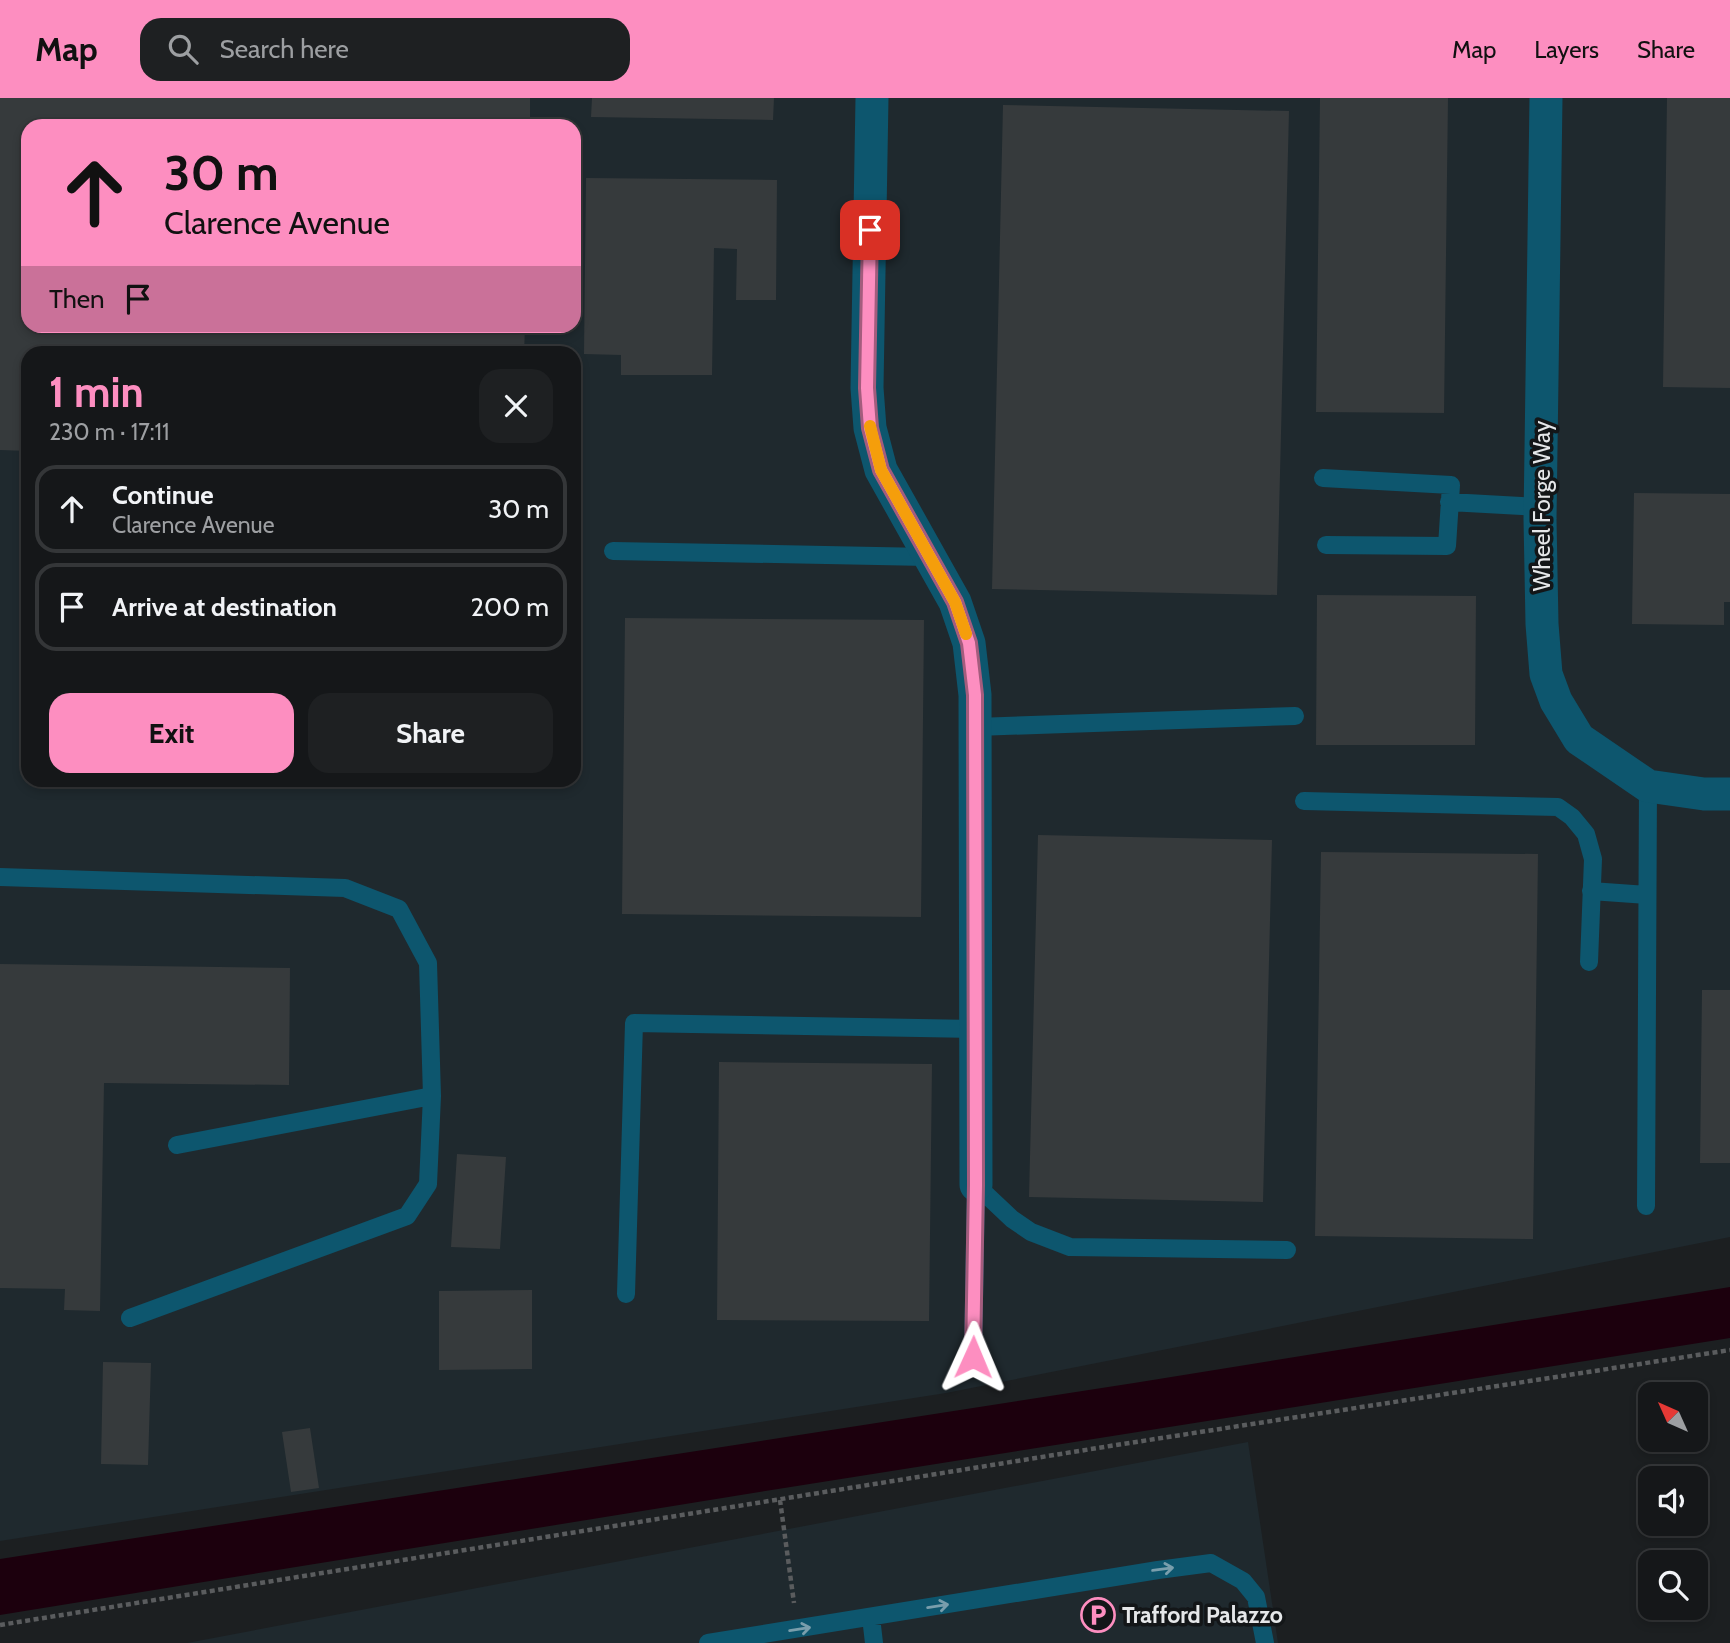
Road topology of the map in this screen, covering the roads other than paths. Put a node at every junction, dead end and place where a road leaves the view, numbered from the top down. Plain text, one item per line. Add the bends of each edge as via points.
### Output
1 (872, 98) edge
2 (1546, 98) edge
3 (1323, 478) dead end
4 (1450, 502) junction
5 (1540, 507) junction
6 (1326, 545) dead end
7 (613, 551) dead end
8 (928, 557) junction
9 (1295, 716) dead end
10 (976, 727) junction
11 (1648, 786) junction
12 (1730, 794) edge
13 (1304, 801) dead end
14 (0, 877) edge
15 (1591, 891) junction
16 (1647, 895) junction
17 (1589, 962) dead end
18 (976, 1029) junction
19 (432, 1097) junction
20 (177, 1145) dead end
21 (976, 1185) junction
22 (1646, 1206) dead end
23 (1287, 1250) dead end
24 (626, 1294) dead end
25 (130, 1318) dead end
26 (973, 1357) dead end
27 (871, 1618) junction
28 (708, 1643) edge
29 (874, 1643) edge
30 (1265, 1643) edge

1 - 8 street via 870,428 881,470
2 - 5 street, Wheel Forge Way
3 - 4 lane via 1451,485
4 - 5 lane
4 - 6 lane via 1447,547
5 - 11 street, Wheel Forge Way via 1546,674 1556,701 1578,739
7 - 8 lane
8 - 10 street via 955,602 969,643
9 - 10 lane
10 - 18 street
11 - 12 street, Wheel Forge Way
11 - 16 lane
13 - 15 lane via 1558,807 1586,834 1592,859
14 - 19 lane via 345,888 399,909 428,963
15 - 16 lane
15 - 17 lane
16 - 22 lane
18 - 21 street
18 - 24 lane via 634,1023
19 - 20 lane
19 - 25 lane via 428,1184 407,1216
21 - 23 lane via 1031,1232 1070,1247
21 - 26 lane
28 -> 27 lane
27 - 29 lane
27 -> 30 lane via 1211,1563 1242,1581 1256,1597

